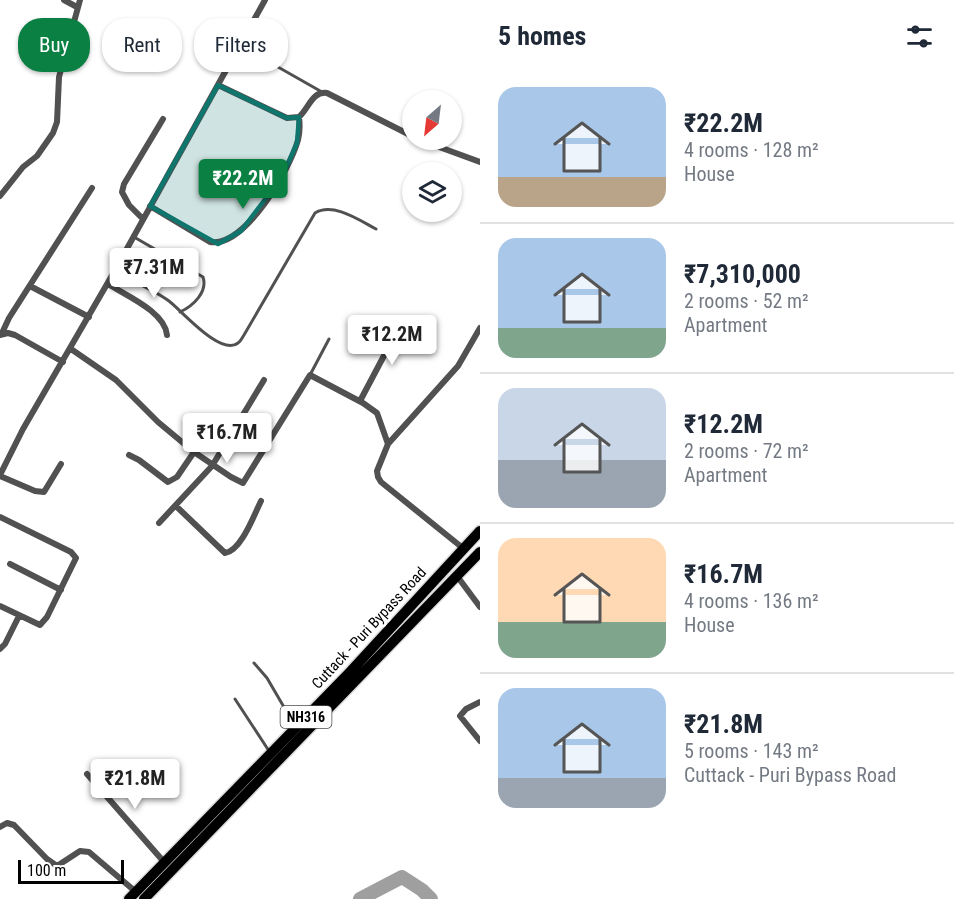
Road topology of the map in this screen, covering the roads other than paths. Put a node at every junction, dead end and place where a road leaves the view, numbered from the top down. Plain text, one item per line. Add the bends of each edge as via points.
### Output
1 (64, 0) edge
2 (80, 0) edge
3 (265, 0) edge
4 (77, 7) junction
5 (255, 18) edge
6 (225, 72) edge
7 (287, 72) edge
8 (218, 85) junction
9 (323, 93) junction
10 (299, 117) junction
11 (163, 119) dead end
12 (402, 131) edge
13 (450, 150) edge
14 (480, 162) edge
15 (92, 188) dead end
16 (0, 196) edge
17 (150, 206) junction
18 (143, 219) junction
19 (376, 229) dead end
20 (134, 237) junction
21 (114, 272) junction
22 (108, 284) junction
23 (30, 286) junction
24 (180, 312) junction
25 (89, 317) junction
26 (480, 328) edge
27 (1, 334) edge
28 (167, 335) dead end
29 (380, 336) dead end
30 (329, 339) dead end
31 (71, 349) junction
32 (63, 362) junction
33 (310, 375) junction
34 (264, 380) dead end
35 (360, 401) junction
36 (388, 444) junction
37 (194, 452) junction
38 (129, 455) dead end
39 (61, 464) dead end
40 (212, 466) junction
41 (0, 476) edge
42 (261, 501) dead end
43 (176, 506) junction
44 (0, 517) edge
45 (159, 523) dead end
46 (480, 531) edge
47 (464, 549) junction
48 (480, 552) edge
49 (10, 564) dead end
50 (457, 576) junction
51 (61, 590) junction
52 (0, 606) edge
53 (480, 607) edge
54 (19, 616) junction
55 (0, 649) edge
56 (254, 663) dead end
57 (235, 699) dead end
58 (480, 702) edge
59 (296, 728) junction
60 (480, 741) edge
61 (270, 752) junction
62 (87, 774) dead end
63 (0, 827) edge
64 (164, 862) junction
65 (136, 896) edge

1 - 4 street
2 - 4 street
3 - 5 street
4 - 16 street via 59,77 53,133
6 - 8 street
7 - 9 lane
8 - 10 street via 287,118
8 - 17 street
9 - 10 street via 314,97
9 - 12 street
10 - 17 street via 297,143 282,177 262,208 227,241 210,243
11 - 18 street via 122,192
13 - 14 street
15 - 23 street
17 - 18 street
18 - 20 street
19 - 24 lane via 330,210 315,213 244,335 234,345 219,342
20 - 21 street
20 - 24 lane via 203,277 204,286 194,304
21 - 22 street
21 - 24 lane via 169,301
22 - 25 street
22 - 28 street via 157,315 164,322
23 - 25 street
23 - 27 street
25 - 31 street
26 - 36 street via 458,366
27 - 32 street via 15,335
29 - 35 street via 388,344 387,350
30 - 33 lane
31 - 32 street
31 - 37 street via 116,380
32 - 41 street
33 - 35 street
33 - 40 street via 243,483
34 - 40 street
35 - 36 street via 377,413
36 - 47 street via 379,463 378,477
37 - 38 street via 177,477 168,482
37 - 40 street
39 - 41 street via 44,492
40 - 43 street
42 - 43 street via 241,539 225,554
43 - 45 street
44 - 51 street via 75,555
46 - 47 highway, Cuttack - Puri Bypass Road / NH316
47 - 59 highway, Cuttack - Puri Bypass Road / NH316
48 - 50 highway, Cuttack - Puri Bypass Road / NH316
49 - 51 street
50 - 53 street
50 - 65 highway, Cuttack - Puri Bypass Road / NH316
51 - 54 street via 40,625
52 - 54 street
54 - 55 street
56 - 59 lane
57 - 61 lane
58 - 60 street via 460,716
59 - 61 highway, Cuttack - Puri Bypass Road / NH316
61 - 64 highway, Cuttack - Puri Bypass Road / NH316
62 - 64 street
63 - 65 street via 14,825 57,866 80,851 89,852
64 - 65 highway, Cuttack - Puri Bypass Road / NH316

